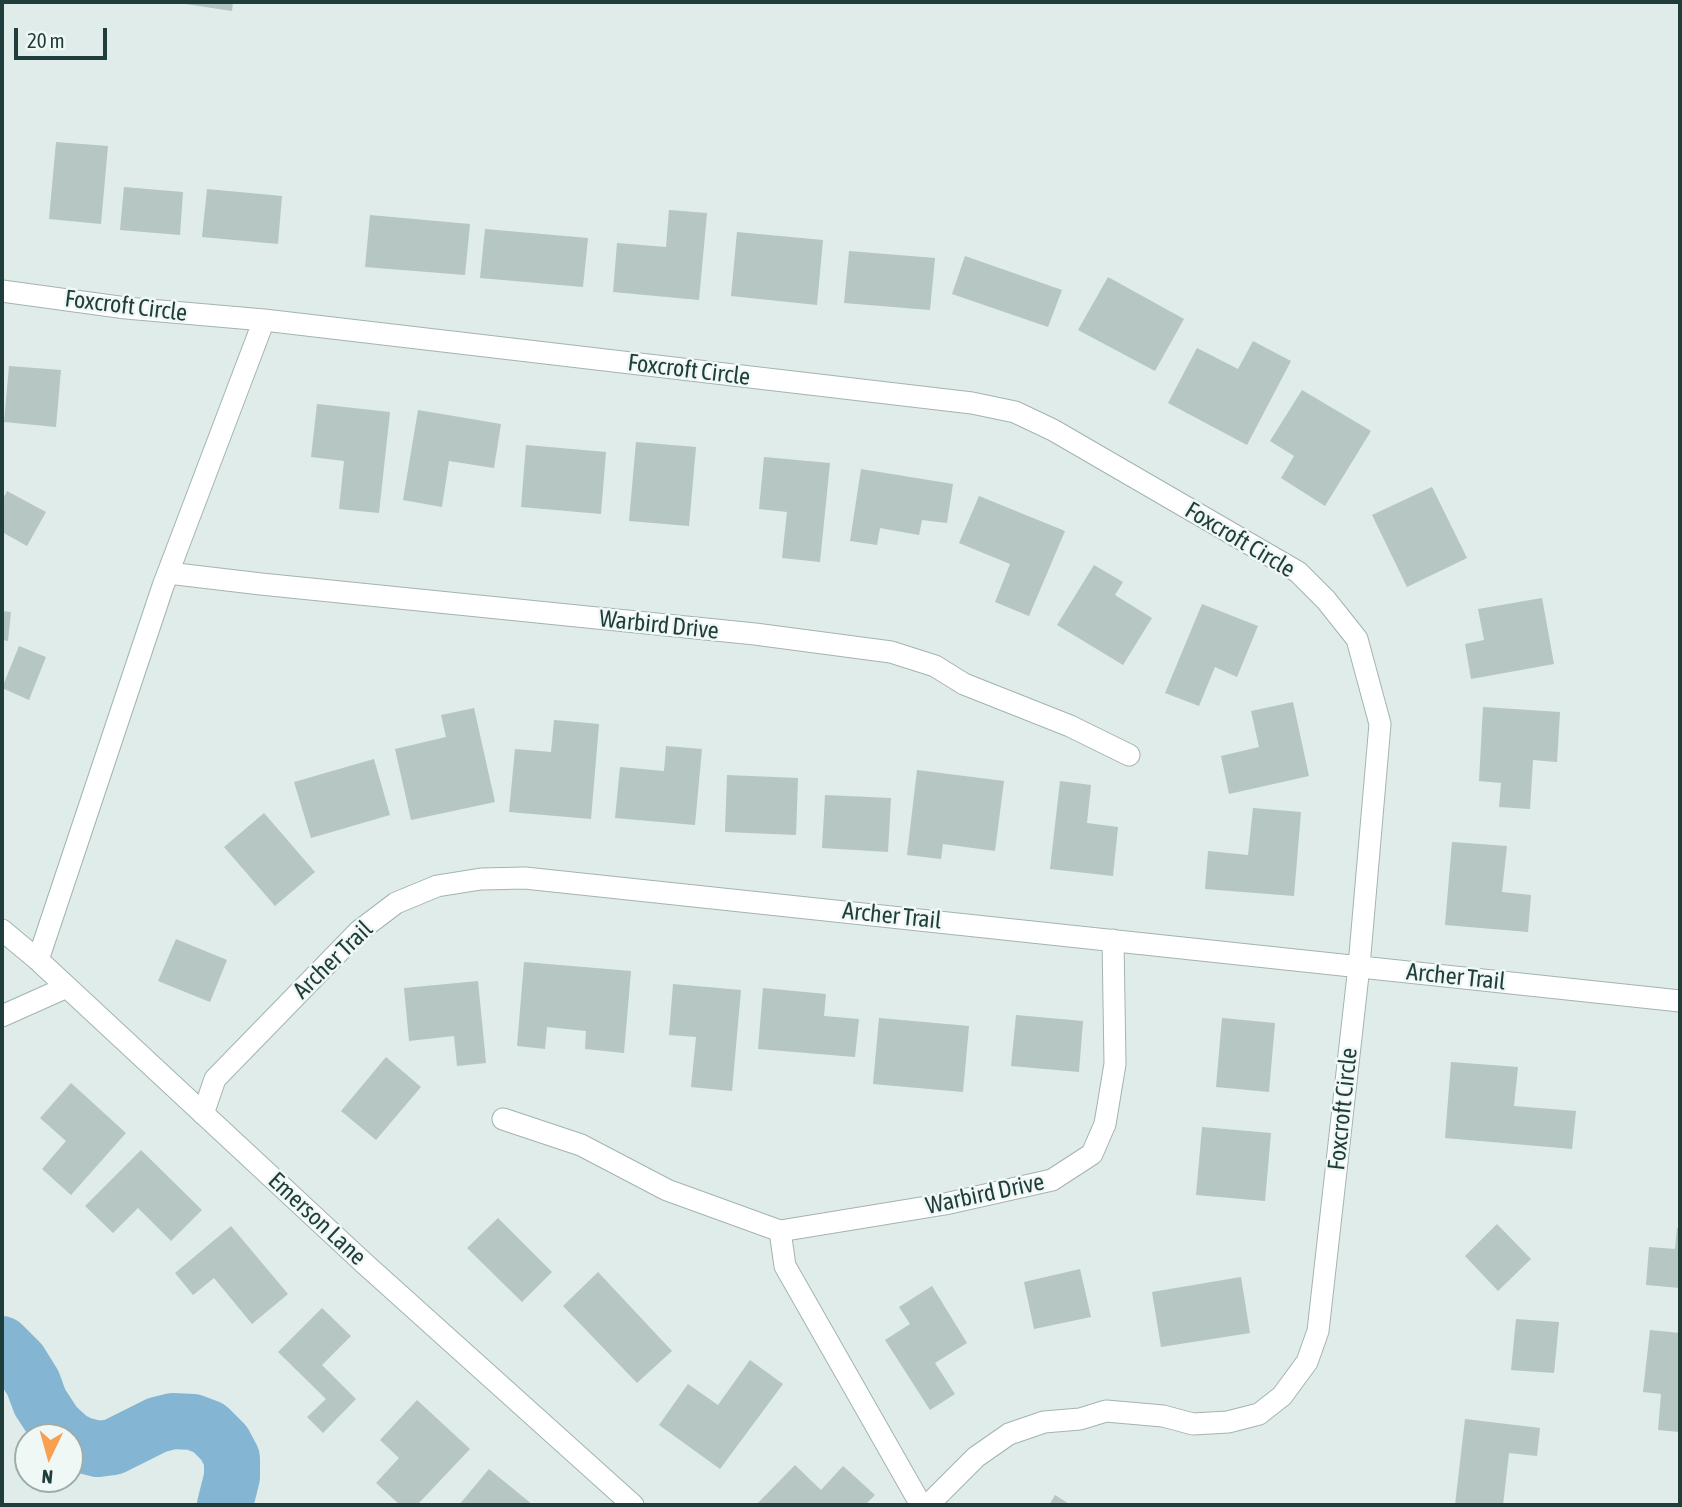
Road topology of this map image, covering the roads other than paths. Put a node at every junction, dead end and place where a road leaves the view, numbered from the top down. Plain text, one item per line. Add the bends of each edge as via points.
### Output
1 (2, 291) edge
2 (264, 320) junction
3 (168, 573) junction
4 (1129, 755) dead end
5 (2, 930) edge
6 (1113, 940) junction
7 (38, 960) junction
8 (1359, 966) junction
9 (67, 987) junction
10 (1680, 1001) edge
11 (2, 1016) edge
12 (204, 1114) junction
13 (503, 1119) dead end
14 (780, 1231) junction
15 (633, 1505) edge
16 (921, 1505) edge
17 (928, 1505) edge

1 - 2 street, Foxcroft Circle
2 - 3 street
2 - 8 street, Foxcroft Circle via 972,403 1015,412 1298,572 1357,639 1380,724
3 - 4 street, Warbird Drive via 891,652 935,666 964,684
3 - 7 street
5 - 7 street, Emerson Lane
6 - 8 street, Archer Trail
6 - 12 street, Archer Trail via 525,878 437,886 396,903 359,931 215,1079
6 - 14 street, Warbird Drive via 1115,1065 1105,1124 1092,1154 1052,1180 945,1204
7 - 9 street, Emerson Lane
8 - 10 street, Archer Trail
8 - 17 street, Foxcroft Circle via 1318,1331 1307,1362 1282,1396 1259,1414 1228,1422 1193,1424 1107,1411 1044,1422 1009,1434 976,1457
9 - 11 street
9 - 12 street, Emerson Lane
12 - 15 street, Emerson Lane
13 - 14 street, Warbird Drive via 581,1145 667,1190
14 - 16 street via 785,1266

